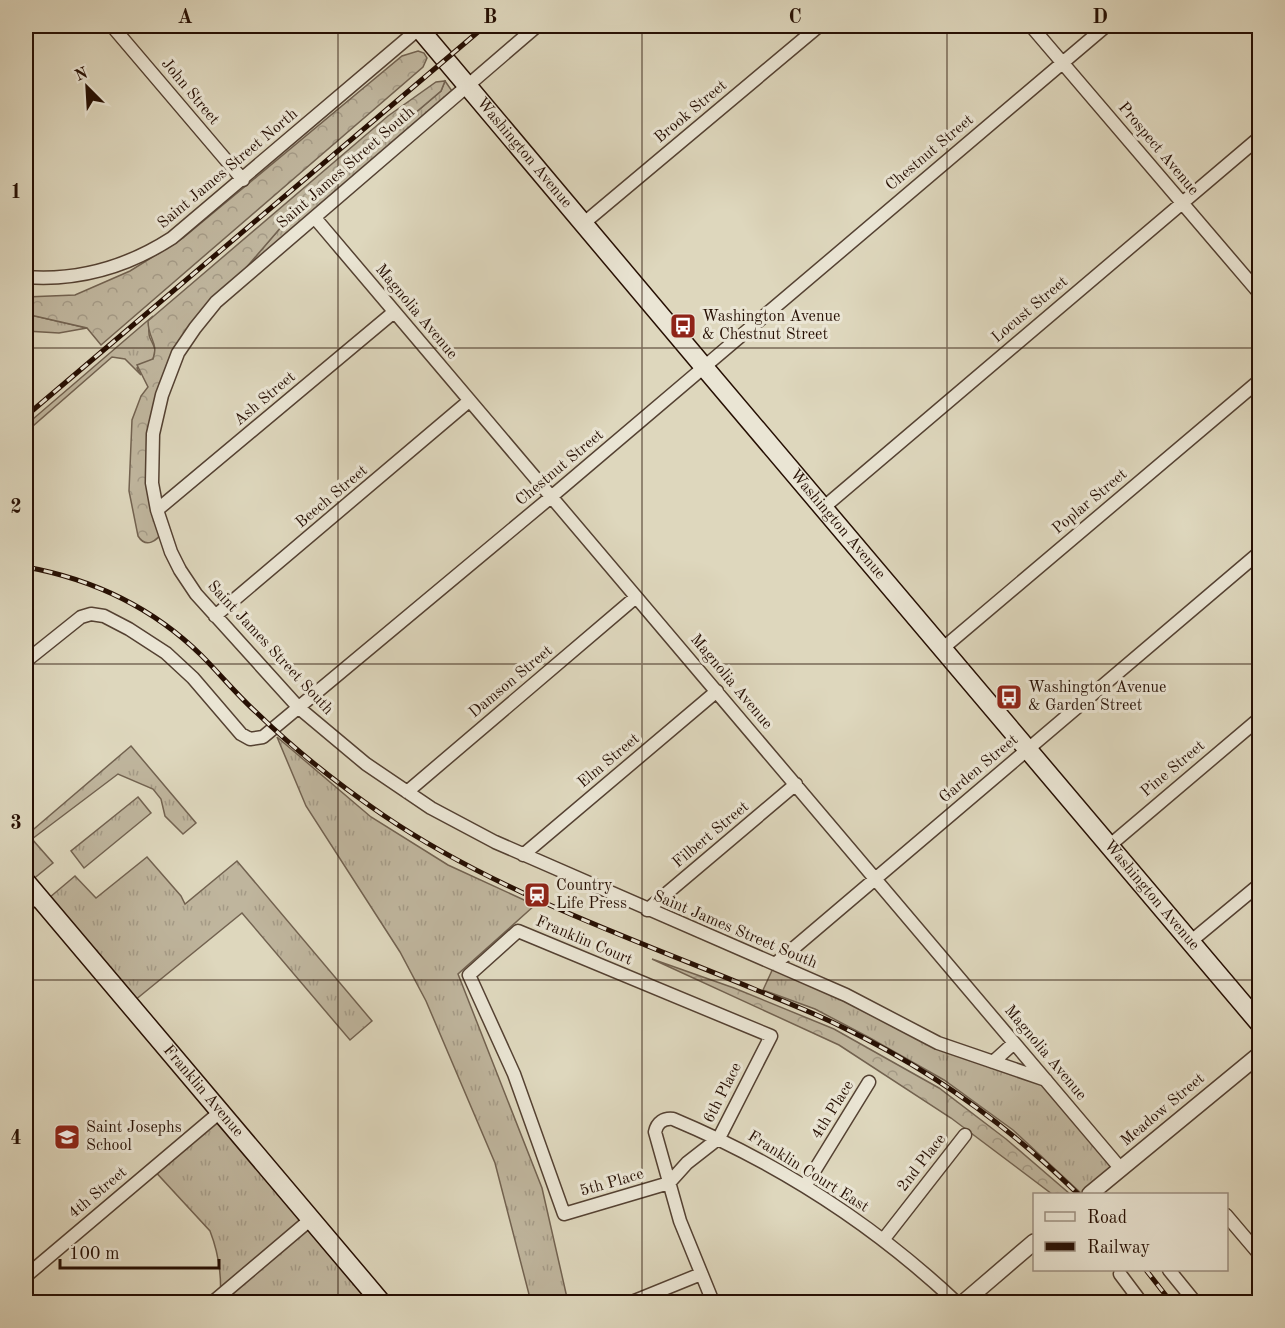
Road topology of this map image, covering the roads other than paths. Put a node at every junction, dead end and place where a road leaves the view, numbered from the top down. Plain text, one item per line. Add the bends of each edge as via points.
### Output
1 (112, 26) edge
2 (420, 26) edge
3 (537, 26) edge
4 (819, 26) edge
5 (1031, 26) edge
6 (1106, 26) edge
7 (1062, 62) junction
8 (467, 84) junction
9 (1260, 137) edge
10 (243, 180) junction
11 (1182, 203) junction
12 (315, 218) junction
13 (584, 223) junction
14 (26, 277) edge
15 (1260, 294) edge
16 (393, 312) junction
17 (704, 367) junction
18 (1260, 380) edge
19 (469, 401) junction
20 (551, 497) junction
21 (823, 508) junction
22 (157, 510) junction
23 (1260, 552) edge
24 (636, 597) junction
25 (215, 616) junction
26 (942, 649) junction
27 (26, 661) edge
28 (717, 691) junction
29 (298, 708) junction
30 (1260, 718) edge
31 (1027, 749) junction
32 (796, 784) junction
33 (407, 792) junction
34 (1109, 846) junction
35 (523, 855) junction
36 (875, 879) junction
37 (1260, 884) edge
38 (29, 895) edge
39 (647, 910) junction
40 (1191, 942) junction
41 (775, 964) junction
42 (1260, 1023) edge
43 (771, 1036) joint
44 (1014, 1043) junction
45 (1260, 1054) edge
46 (993, 1062) junction
47 (1046, 1080) junction
48 (869, 1082) dead end
49 (220, 1112) junction
50 (965, 1135) dead end
51 (719, 1138) junction
52 (1121, 1168) junction
53 (669, 1183) junction
54 (805, 1186) junction
55 (1091, 1193) edge
56 (564, 1214) joint
57 (1228, 1216) edge
58 (310, 1219) junction
59 (883, 1240) junction
60 (1033, 1244) edge
61 (1260, 1255) edge
62 (1171, 1271) edge
63 (701, 1274) junction
64 (1120, 1274) dead end
65 (26, 1276) edge
66 (213, 1302) edge
67 (381, 1302) edge
68 (632, 1302) edge
69 (713, 1302) edge
70 (956, 1302) edge
71 (964, 1302) edge
72 (1141, 1302) edge
73 (1195, 1302) edge

1 - 10 street, John Street
2 - 8 main road, Washington Avenue
2 - 10 street, Saint James Street North
3 - 8 street, Saint James Street South
4 - 13 street, Brook Street
5 - 7 street, Prospect Avenue
6 - 7 street, Chestnut Street
7 - 11 street, Prospect Avenue
7 - 17 street, Chestnut Street
8 - 12 street, Saint James Street South
8 - 13 main road, Washington Avenue
9 - 11 street, Locust Street
10 - 14 street, Saint James Street North via 172,238 129,261 76,276
11 - 15 street, Prospect Avenue
11 - 21 street, Locust Street
12 - 16 street, Magnolia Avenue
12 - 22 street, Saint James Street South via 216,302 178,354 162,395 153,434 152,483
13 - 17 main road, Washington Avenue
16 - 19 street, Magnolia Avenue
16 - 22 street, Ash Street
17 - 20 street, Chestnut Street
17 - 21 main road, Washington Avenue
18 - 26 street, Poplar Street
19 - 20 street, Magnolia Avenue
19 - 25 street, Beech Street
20 - 24 street, Magnolia Avenue
20 - 29 street, Chestnut Street
21 - 26 main road, Washington Avenue
22 - 25 street, Saint James Street South via 180,570
23 - 31 street, Garden Street
24 - 28 street, Magnolia Avenue
24 - 33 street, Damson Street
25 - 29 street, Saint James Street South
26 - 31 main road, Washington Avenue
27 - 29 street, Chestnut Street via 81,616 96,614 166,653 245,736 263,737
28 - 32 street, Magnolia Avenue
28 - 35 street, Elm Street
29 - 33 street, Saint James Street South via 346,749
30 - 34 street, Pine Street
31 - 34 main road, Washington Avenue
31 - 36 street, Garden Street
32 - 36 street, Magnolia Avenue
32 - 39 street, Filbert Street
33 - 35 street, Saint James Street South
34 - 40 main road, Washington Avenue
35 - 39 street, Saint James Street South
36 - 41 street, Garden Street
36 - 44 street, Magnolia Avenue
37 - 40 street
38 - 49 main road, Franklin Avenue
39 - 41 street, Saint James Street South
40 - 42 main road, Washington Avenue
41 - 46 street, Saint James Street South via 846,995 938,1043
43 - 51 street, 6th Place
43 - 56 street, Franklin Court via 518,931 469,975 513,1074
44 - 46 street
44 - 47 street, Magnolia Avenue
45 - 52 street, Meadow Street
46 - 47 street, Saint James Street South
47 - 52 street, Magnolia Avenue
48 - 54 street, 4th Place
49 - 58 main road, Franklin Avenue
49 - 65 street, 4th Street
50 - 59 street, 2nd Place
51 - 53 street, 6th Place
51 - 53 street, Franklin Court East via 673,1119 658,1125 655,1131
51 - 54 street, Franklin Court East
52 - 55 street, Meadow Street
53 - 56 street, 5th Place
53 - 63 street
54 - 59 street, Franklin Court East
57 - 61 street
58 - 66 street
58 - 67 main road, Franklin Avenue
59 - 70 street, Franklin Court East
60 - 71 street
62 - 73 street
63 - 68 street
63 - 69 street
64 - 72 street

